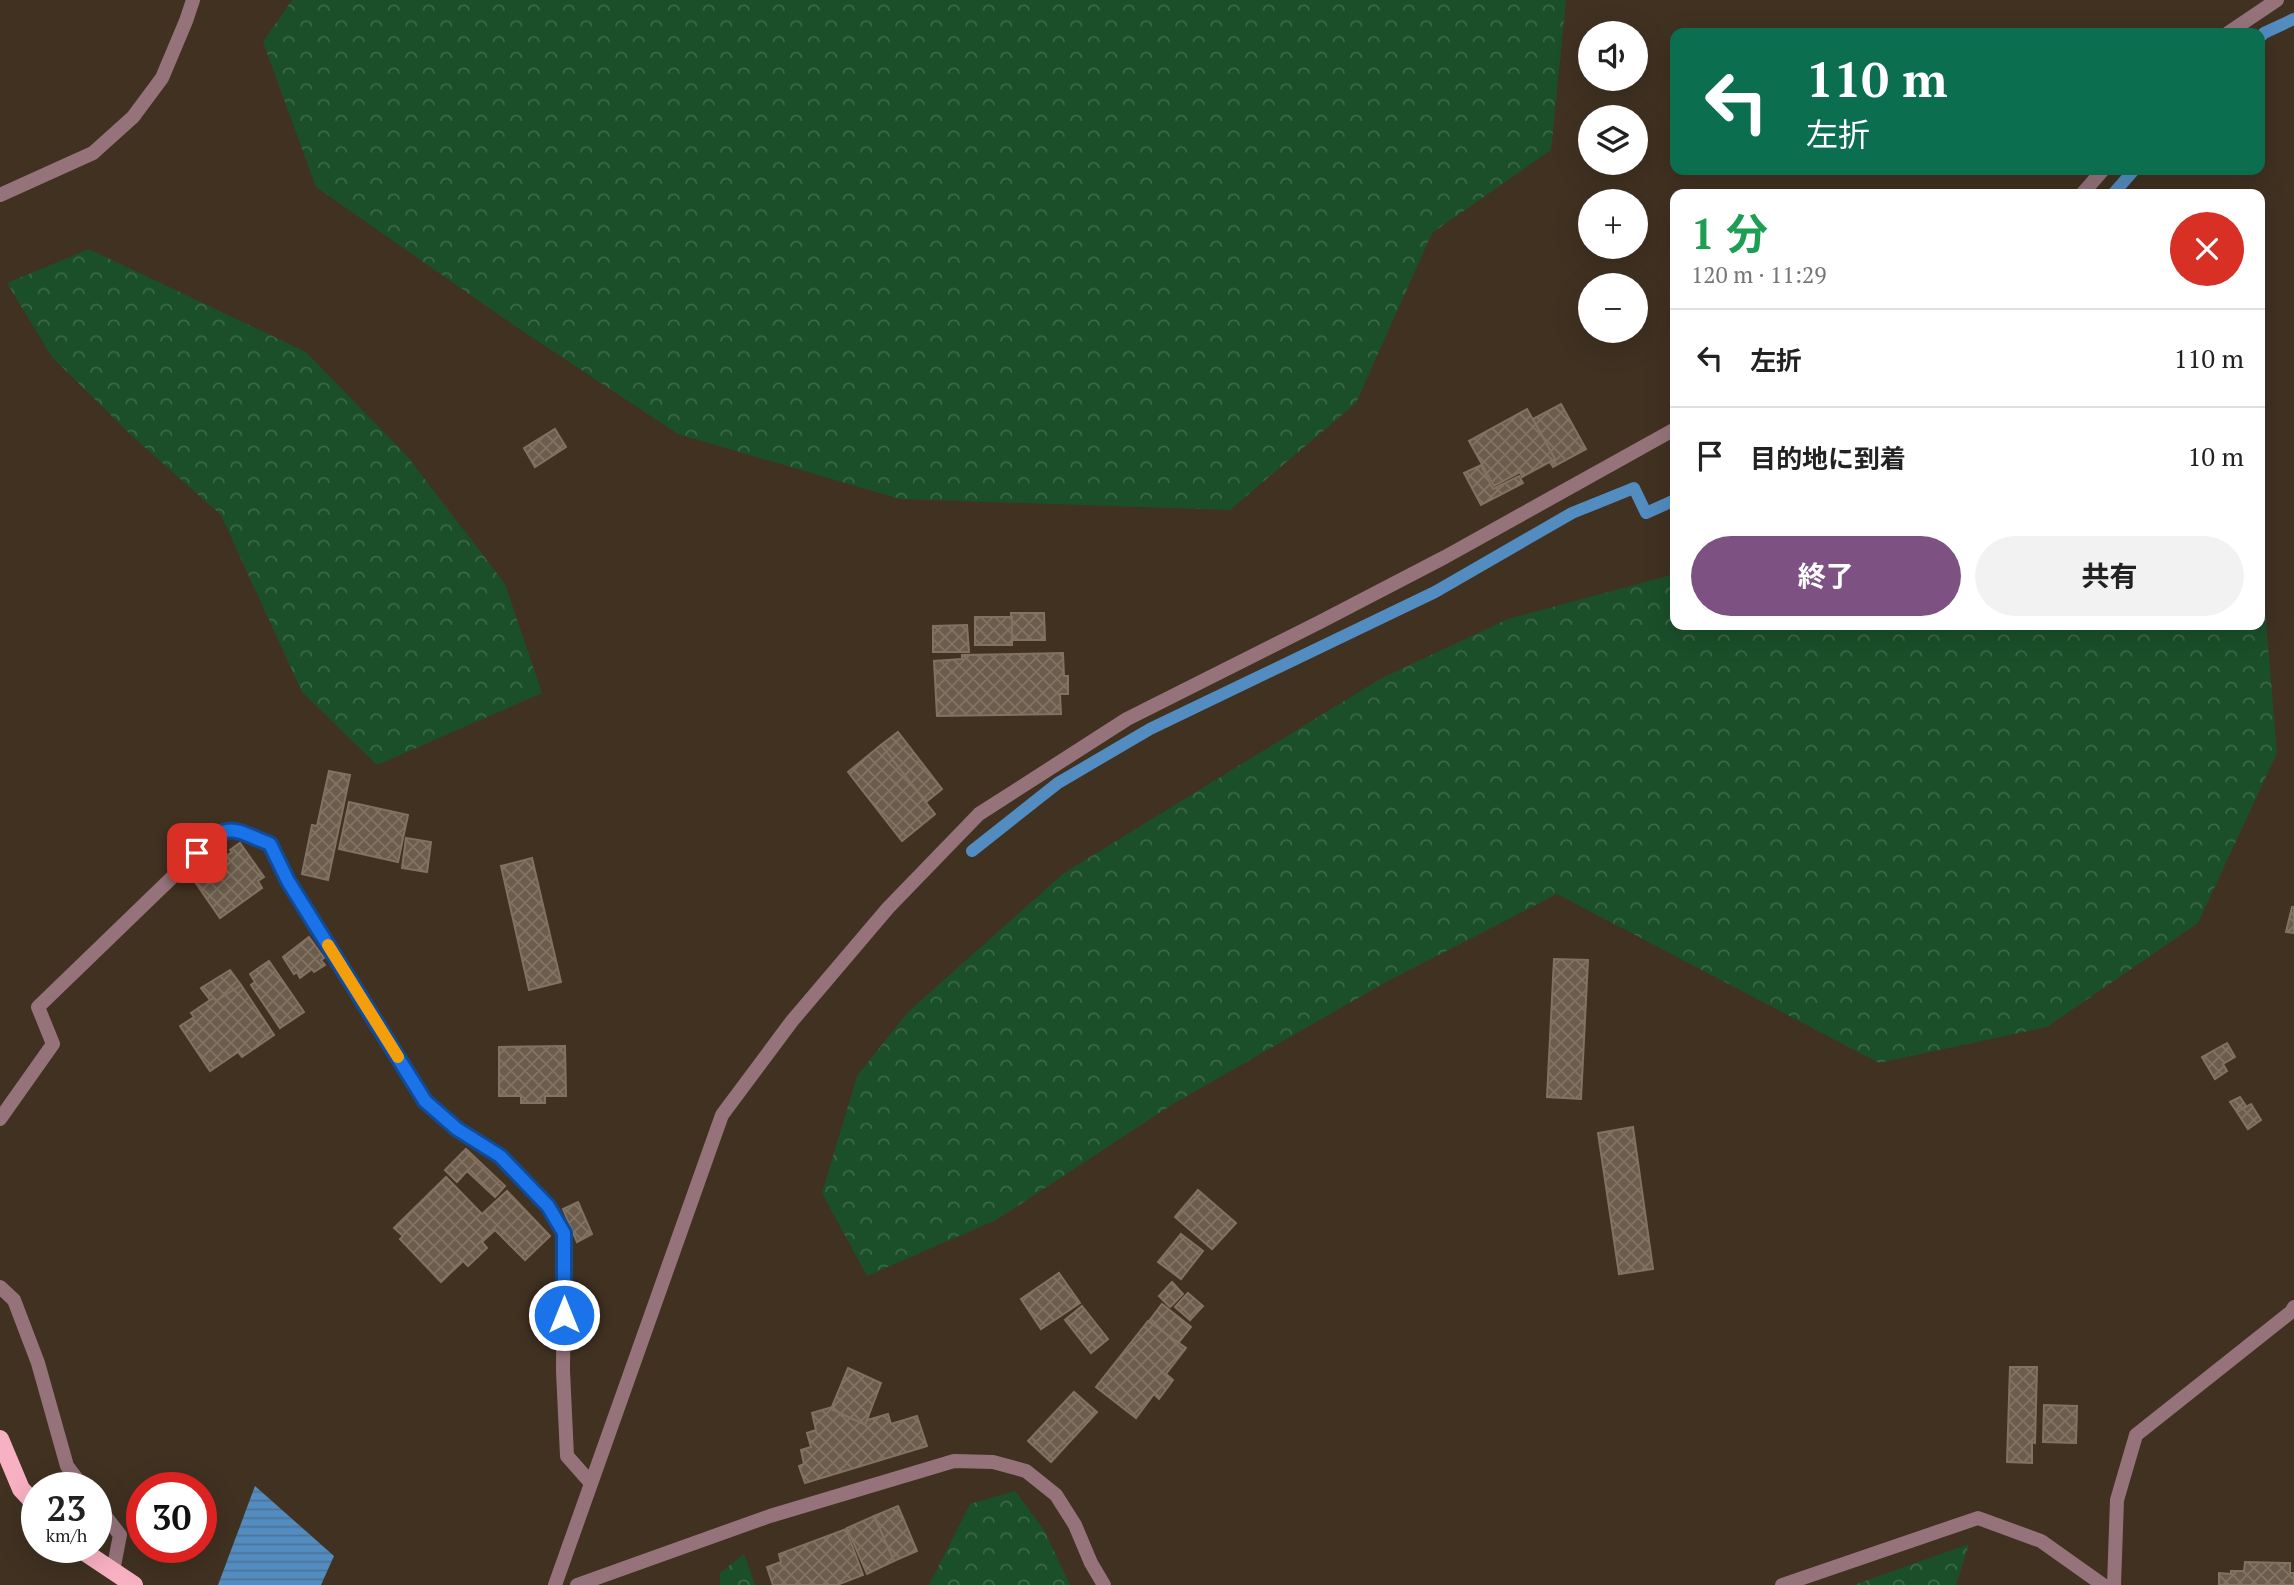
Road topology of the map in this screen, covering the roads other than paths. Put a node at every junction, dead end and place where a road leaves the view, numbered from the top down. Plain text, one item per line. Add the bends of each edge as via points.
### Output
1 (193, 0) edge
2 (2277, 0) edge
3 (2235, 28) edge
4 (2099, 175) edge
5 (2087, 189) edge
6 (0, 195) edge
7 (1670, 432) edge
8 (0, 1119) edge
9 (0, 1287) edge
10 (2294, 1307) edge
11 (0, 1439) edge
12 (72, 1472) edge
13 (590, 1482) junction
14 (21, 1489) edge
15 (112, 1525) edge
16 (101, 1563) edge
17 (113, 1571) junction
18 (134, 1585) edge
19 (555, 1585) edge
20 (577, 1585) edge
21 (1104, 1585) edge
22 (1782, 1585) edge
23 (2103, 1585) edge
24 (2114, 1585) edge

1 - 6 street via 162,78 133,117 93,153
2 - 3 street
4 - 5 street
7 - 13 street via 1445,556 1127,719 979,814 888,908 792,1021 722,1115
8 - 13 street via 52,1044 38,1007 217,834 233,829 270,844 288,881 425,1101 457,1129 500,1156 548,1206 564,1233 567,1456
9 - 12 street via 14,1300
10 - 24 street via 2136,1435 2117,1500
11 - 14 main road
13 - 19 street
15 - 17 street via 120,1535
16 - 17 main road
17 - 18 main road
20 - 21 street via 770,1516 954,1461 993,1462 1026,1471 1056,1495
22 - 23 street via 1979,1518 2041,1541

